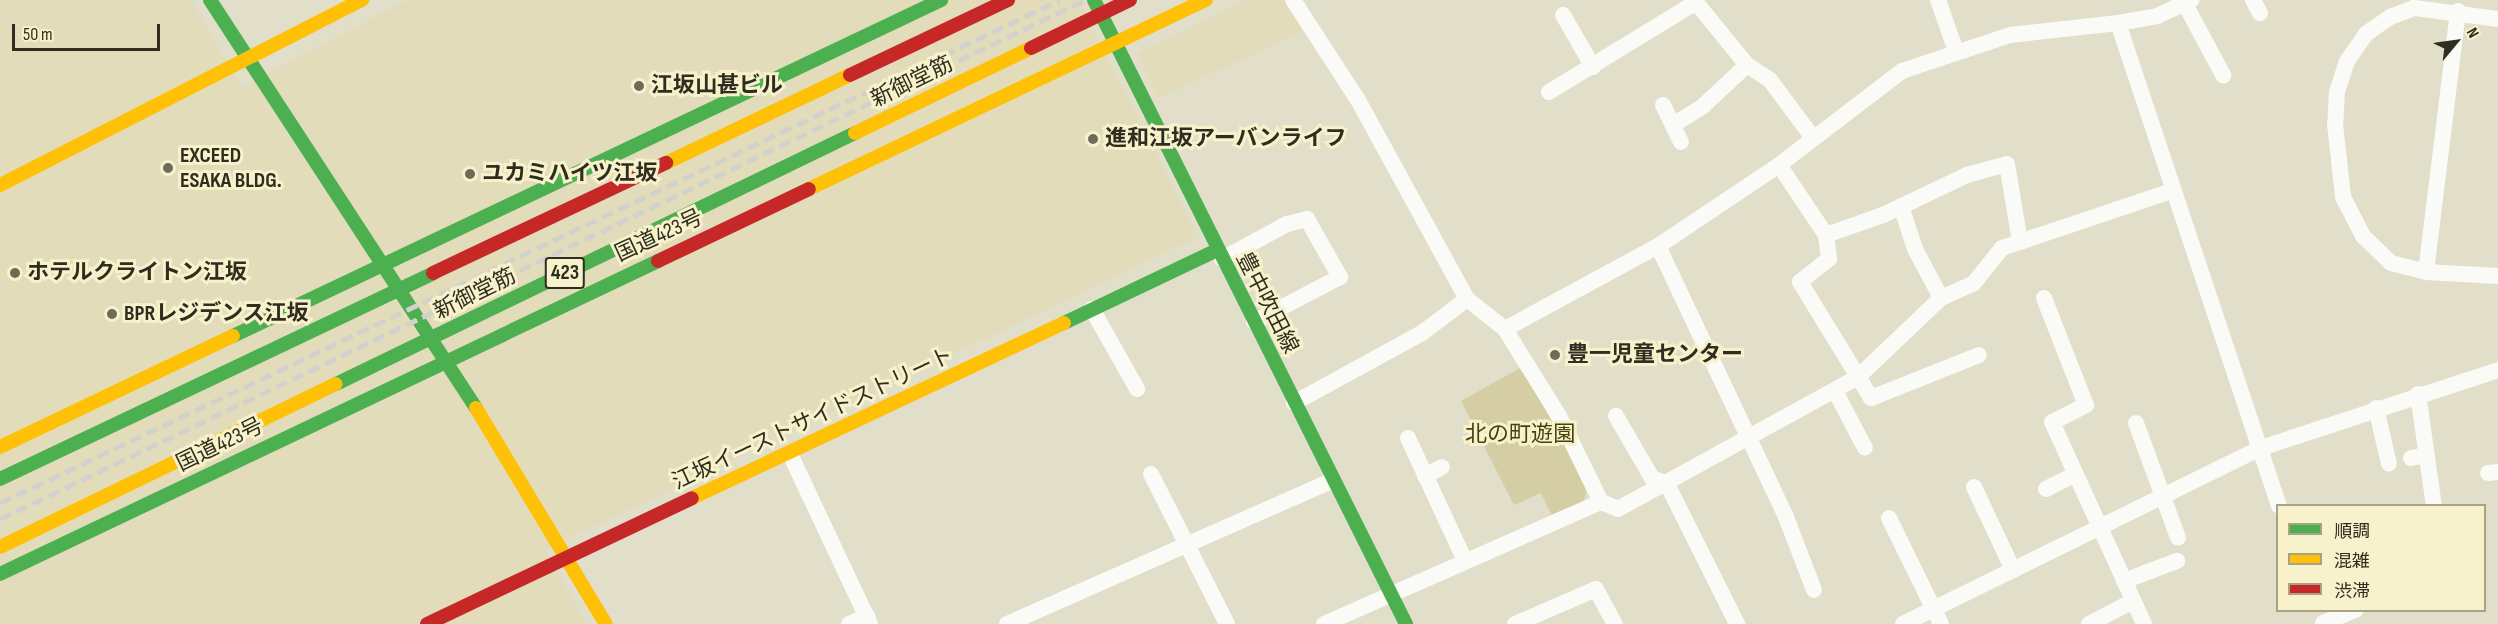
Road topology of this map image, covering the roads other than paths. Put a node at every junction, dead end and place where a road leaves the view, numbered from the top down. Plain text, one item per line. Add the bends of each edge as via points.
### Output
1 (210, 0) edge
2 (362, 0) edge
3 (941, 0) edge
4 (1008, 0) edge
5 (1094, 0) edge
6 (1130, 0) edge
7 (1206, 0) edge
8 (1293, 0) edge
9 (1938, 0) edge
10 (1694, 2) edge
11 (2188, 2) edge
12 (2458, 11) junction
13 (1563, 15) dead end
14 (2498, 20) edge
15 (2118, 23) junction
16 (1116, 45) junction
17 (1956, 51) junction
18 (245, 59) junction
19 (1747, 65) junction
20 (1593, 67) junction
21 (2223, 75) dead end
22 (1549, 92) dead end
23 (1663, 105) dead end
24 (1673, 125) junction
25 (1813, 138) junction
26 (1682, 142) dead end
27 (1779, 165) junction
28 (0, 186) edge
29 (2171, 191) junction
30 (1902, 206) junction
31 (1826, 235) junction
32 (2020, 242) junction
33 (1658, 246) junction
34 (1219, 254) junction
35 (385, 267) junction
36 (2426, 272) junction
37 (2498, 276) edge
38 (1941, 298) junction
39 (2044, 298) dead end
40 (1467, 299) junction
41 (1092, 309) junction
42 (1254, 322) junction
43 (1505, 329) junction
44 (206, 351) junction
45 (1979, 355) dead end
46 (447, 360) junction
47 (2498, 370) edge
48 (1858, 377) junction
49 (1137, 389) dead end
50 (1835, 391) junction
51 (2418, 394) junction
52 (1294, 403) junction
53 (2376, 408) junction
54 (1616, 416) dead end
55 (2136, 423) dead end
56 (93, 426) dead end
57 (1408, 438) dead end
58 (1749, 438) junction
59 (0, 447) edge
60 (1865, 448) dead end
61 (2258, 449) junction
62 (790, 454) junction
63 (2389, 464) dead end
64 (1442, 467) dead end
65 (1151, 474) dead end
66 (2075, 474) junction
67 (1425, 476) junction
68 (0, 479) edge
69 (1333, 480) junction
70 (1667, 484) junction
71 (1974, 487) dead end
72 (2046, 489) dead end
73 (2163, 494) junction
74 (1601, 502) junction
75 (2278, 504) edge
76 (2433, 504) edge
77 (1889, 518) dead end
78 (2099, 527) junction
79 (2178, 538) dead end
80 (1185, 545) junction
81 (0, 547) edge
82 (568, 556) junction
83 (1465, 561) junction
84 (2176, 561) dead end
85 (2013, 570) junction
86 (0, 573) edge
87 (2124, 581) junction
88 (1814, 590) dead end
89 (1390, 593) junction
90 (2133, 601) junction
91 (2348, 612) edge
92 (1938, 616) edge
93 (2322, 619) edge
94 (868, 620) edge
95 (427, 624) edge
96 (606, 624) edge
97 (849, 624) edge
98 (1007, 624) edge
99 (1227, 624) edge
100 (1324, 624) edge
101 (1406, 624) edge
102 (1515, 624) edge
103 (1615, 624) edge
104 (1737, 624) edge
105 (1903, 624) edge
106 (2089, 624) edge
107 (2144, 624) edge

1 - 18 main road
2 - 18 main road
3 - 35 main road
4 - 68 main road, 新御堂筋 / 423
5 - 16 main road, 豊中吹田線
6 - 81 main road, 新御堂筋 / 423
7 - 16 main road, 国道423号 / 423
8 - 40 street via 1358,100
9 - 17 street
10 - 19 street
10 - 20 street
11 - 15 street via 2157,16
11 - 21 street
12 - 14 street
12 - 36 street
12 - 36 street via 2414,8 2390,17 2366,34 2347,61 2337,91 2335,124 2343,197 2363,236 2391,263
13 - 20 street
15 - 17 street via 2010,35
15 - 29 street
16 - 34 main road, 豊中吹田線
16 - 46 main road, 国道423号 / 423
17 - 25 street via 1902,71
18 - 28 main road
18 - 35 main road via 370,251
19 - 24 street via 1703,106
19 - 25 street via 1770,80
20 - 22 street
23 - 24 street
24 - 26 street
25 - 27 street
27 - 31 street
27 - 33 street
29 - 32 street
29 - 61 street
30 - 31 street
30 - 32 street via 1967,176 2007,164
30 - 38 street via 1915,249
31 - 48 street via 1829,258 1800,282
32 - 38 street via 2002,248 1973,284
33 - 43 street
33 - 58 street
34 - 41 main road, 江坂イーストサイドストリート
34 - 42 main road, 豊中吹田線
34 - 42 street via 1307,219 1340,277
35 - 44 main road
35 - 46 main road
36 - 37 street
38 - 48 street
39 - 66 street via 2086,405 2052,422
40 - 43 street
40 - 52 street via 1422,333
41 - 49 street
41 - 62 main road, 江坂イーストサイドストリート
42 - 52 main road, 豊中吹田線
43 - 74 street via 1559,416
44 - 56 street via 178,381 99,418
44 - 59 main road
45 - 48 street via 1871,398
46 - 82 main road
46 - 86 main road, 国道423号 / 423
47 - 51 street
48 - 50 street
50 - 58 street
50 - 60 street
51 - 53 street
51 - 76 street via 2419,457
52 - 69 main road, 豊中吹田線
53 - 61 street
53 - 63 street
54 - 70 street via 1652,478
55 - 73 street
57 - 67 street
58 - 70 street
58 - 88 street
61 - 73 street
61 - 75 street
62 - 82 main road, 江坂イーストサイドストリート
62 - 94 street
64 - 67 street
65 - 80 street
66 - 72 street
66 - 78 street
67 - 83 street
69 - 80 street
69 - 89 main road, 豊中吹田線
70 - 74 street via 1618,509
70 - 104 street
71 - 85 street
73 - 78 street
73 - 79 street
74 - 83 street
77 - 92 street
78 - 85 street
78 - 87 street
80 - 98 street
80 - 99 street
82 - 95 main road, 江坂イーストサイドストリート
82 - 96 main road
83 - 89 street
84 - 87 street
85 - 92 street
87 - 90 street
89 - 100 street
89 - 101 main road, 豊中吹田線
90 - 106 street
90 - 107 street
91 - 93 street
92 - 105 street
94 - 97 street
102 - 103 street via 1596,589

